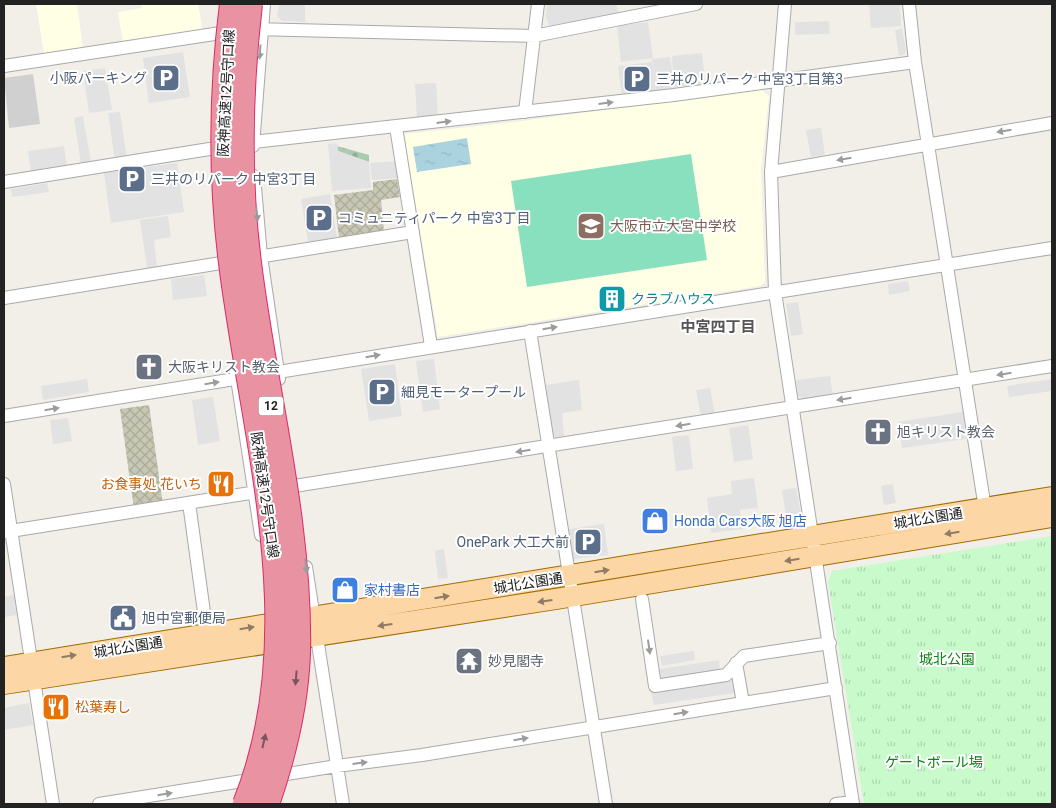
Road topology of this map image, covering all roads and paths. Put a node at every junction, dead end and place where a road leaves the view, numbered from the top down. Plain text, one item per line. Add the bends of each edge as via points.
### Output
1 (221, 4) edge
2 (232, 4) edge
3 (250, 4) edge
4 (264, 4) edge
5 (538, 4) edge
6 (696, 4) edge
7 (784, 4) edge
8 (909, 4) edge
9 (262, 28) junction
10 (218, 33) junction
11 (534, 36) junction
12 (915, 62) junction
13 (4, 66) edge
14 (777, 80) junction
15 (525, 112) junction
16 (1052, 123) edge
17 (396, 127) junction
18 (253, 142) junction
19 (928, 144) junction
20 (214, 149) junction
21 (770, 172) junction
22 (4, 182) edge
23 (413, 232) junction
24 (1052, 248) edge
25 (261, 256) junction
26 (221, 265) junction
27 (948, 265) junction
28 (774, 292) junction
29 (4, 298) edge
30 (530, 331) junction
31 (430, 346) junction
32 (1052, 366) edge
33 (278, 373) junction
34 (237, 379) junction
35 (966, 380) junction
36 (792, 408) junction
37 (4, 416) edge
38 (549, 446) junction
39 (4, 484) edge
40 (295, 485) junction
41 (255, 492) junction
42 (1052, 498) edge
43 (189, 503) junction
44 (1052, 517) edge
45 (987, 518) junction
46 (8, 532) edge
47 (813, 547) junction
48 (569, 577) junction
49 (572, 596) junction
50 (642, 599) dead end
51 (272, 624) junction
52 (314, 626) junction
53 (207, 634) junction
54 (830, 643) junction
55 (736, 663) junction
56 (4, 667) edge
57 (34, 671) junction
58 (4, 684) edge
59 (836, 688) junction
60 (743, 703) junction
61 (593, 727) junction
62 (337, 766) junction
63 (853, 803) edge
64 (54, 804) edge
65 (99, 804) edge
66 (245, 804) edge
67 (267, 804) edge
68 (343, 804) edge
69 (606, 804) edge
70 (836, 804) edge

1 - 10 street
66 -> 2 highway, 阪神高速12号守口線, bridge via 258,768 270,713 277,656 278,610 271,529 232,274 224,198 223,92
3 -> 67 highway, 阪神高速12号守口線 / 12, bridge via 242,93 243,196 251,281 290,527 298,632 292,716
4 - 9 street
5 - 11 street
6 - 11 street
7 - 14 street
8 - 12 street
9 - 10 street
9 - 11 street
9 -> 18 street
10 - 13 street
10 - 20 street
11 - 15 street
12 - 14 street
12 - 19 street
15 -> 14 street
14 - 21 street
17 -> 15 street
16 -> 19 street
17 - 18 street
17 - 23 street
18 - 20 street
18 -> 25 street
19 -> 21 street
19 - 27 street
20 - 22 street
20 - 26 street
21 - 28 street
23 - 25 street
23 - 31 street
24 - 27 street
25 - 26 street
25 - 33 street
26 - 29 street
26 - 34 street
27 - 28 street
27 - 35 street
30 -> 28 street
28 - 36 street
30 - 31 street
30 - 38 street
33 -> 31 street
32 -> 35 street
33 - 34 street
33 - 40 street
37 -> 34 street
34 - 41 street
35 -> 36 street
35 - 45 street
36 -> 38 street
36 - 47 street
38 -> 40 street
38 - 48 street
39 - 46 street
40 - 41 street
40 -> 52 street
41 - 43 street
41 - 51 street
42 - 45 main road, 城北公園通
43 - 46 street
43 - 53 street
44 - 45 main road, 城北公園通
45 - 47 main road, 城北公園通
46 - 57 street
48 -> 47 main road, 城北公園通
47 -> 49 main road, 城北公園通
47 - 54 street
48 - 49 street
52 -> 48 main road, 城北公園通
49 -> 52 main road, 城北公園通
49 - 61 street
50 -> 55 street via 655,686 726,675
51 - 52 main road, 城北公園通
53 -> 51 main road, 城北公園通
52 - 57 main road, 城北公園通
52 - 62 street
57 -> 53 main road, 城北公園通
54 - 55 street via 744,656
54 - 59 street
55 - 60 street
56 - 57 main road, 城北公園通
57 - 58 main road, 城北公園通
57 - 64 street
59 - 60 street
59 - 63 street
61 -> 60 street
62 -> 61 street
61 - 69 street
65 -> 62 street
62 - 68 street
63 - 70 street

